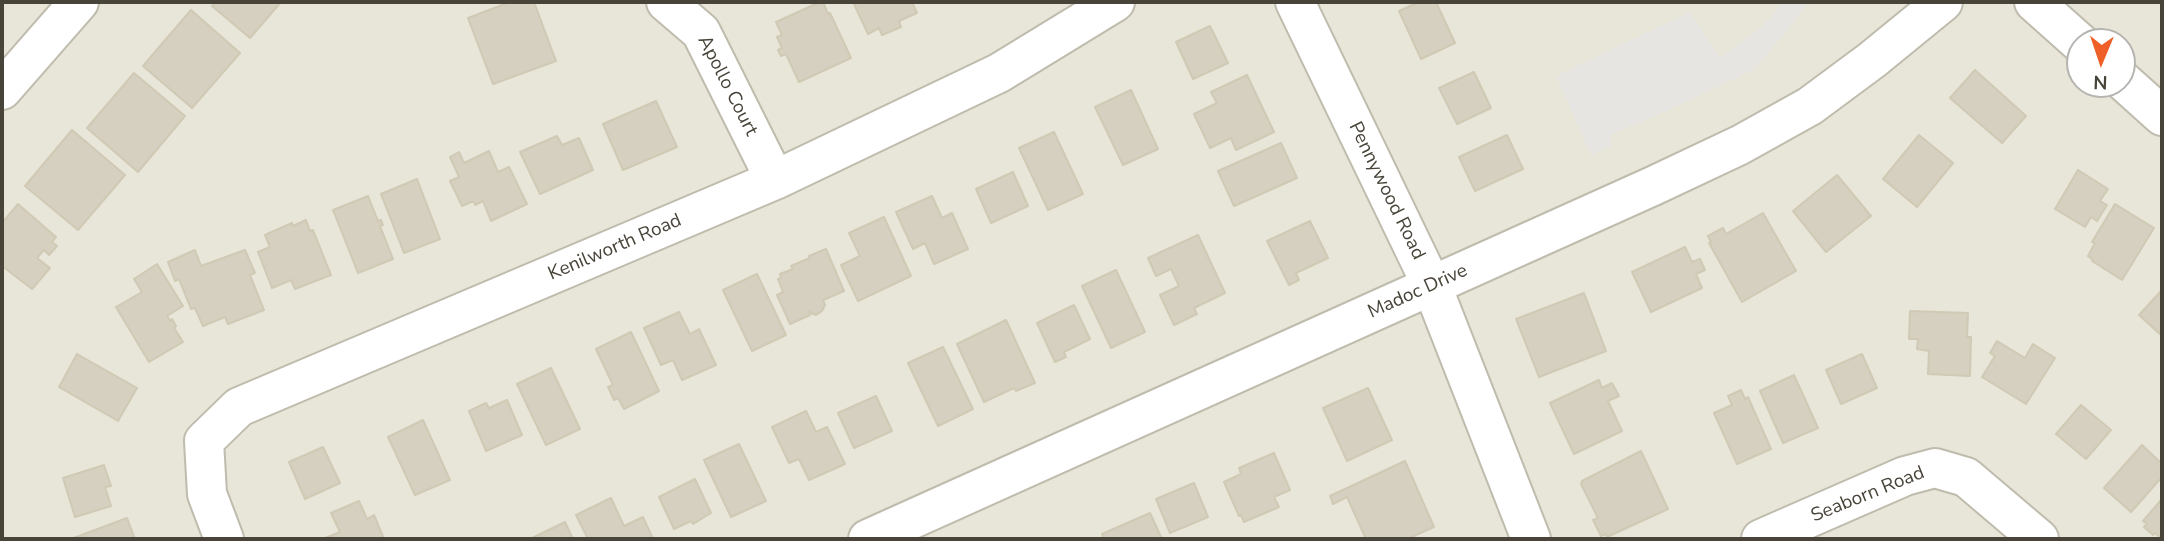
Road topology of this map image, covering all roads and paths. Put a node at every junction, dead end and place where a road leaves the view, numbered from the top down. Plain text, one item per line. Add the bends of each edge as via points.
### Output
1 (79, 2) edge
2 (666, 2) edge
3 (1115, 2) edge
4 (1295, 2) edge
5 (1943, 2) edge
6 (2034, 2) edge
7 (2066, 31) edge
8 (2, 90) edge
9 (2136, 93) edge
10 (2162, 116) edge
11 (775, 180) junction
12 (1432, 286) junction
13 (224, 539) edge
14 (868, 539) edge
15 (1531, 539) edge
16 (1761, 539) edge
17 (2039, 539) edge

1 - 8 street
2 - 11 street, Apollo Court via 701,32
3 - 11 street, Kenilworth Road via 999,73
4 - 12 street, Pennywood Road
5 - 12 street, Madoc Drive via 1810,106 1752,139
6 - 7 street
9 - 10 street
11 - 13 street, Kenilworth Road via 239,407 204,441 207,494
12 - 14 street, Madoc Drive
12 - 15 street, Pennywood Road
16 - 17 street, Seaborn Road via 1905,476 1935,468 1966,477

